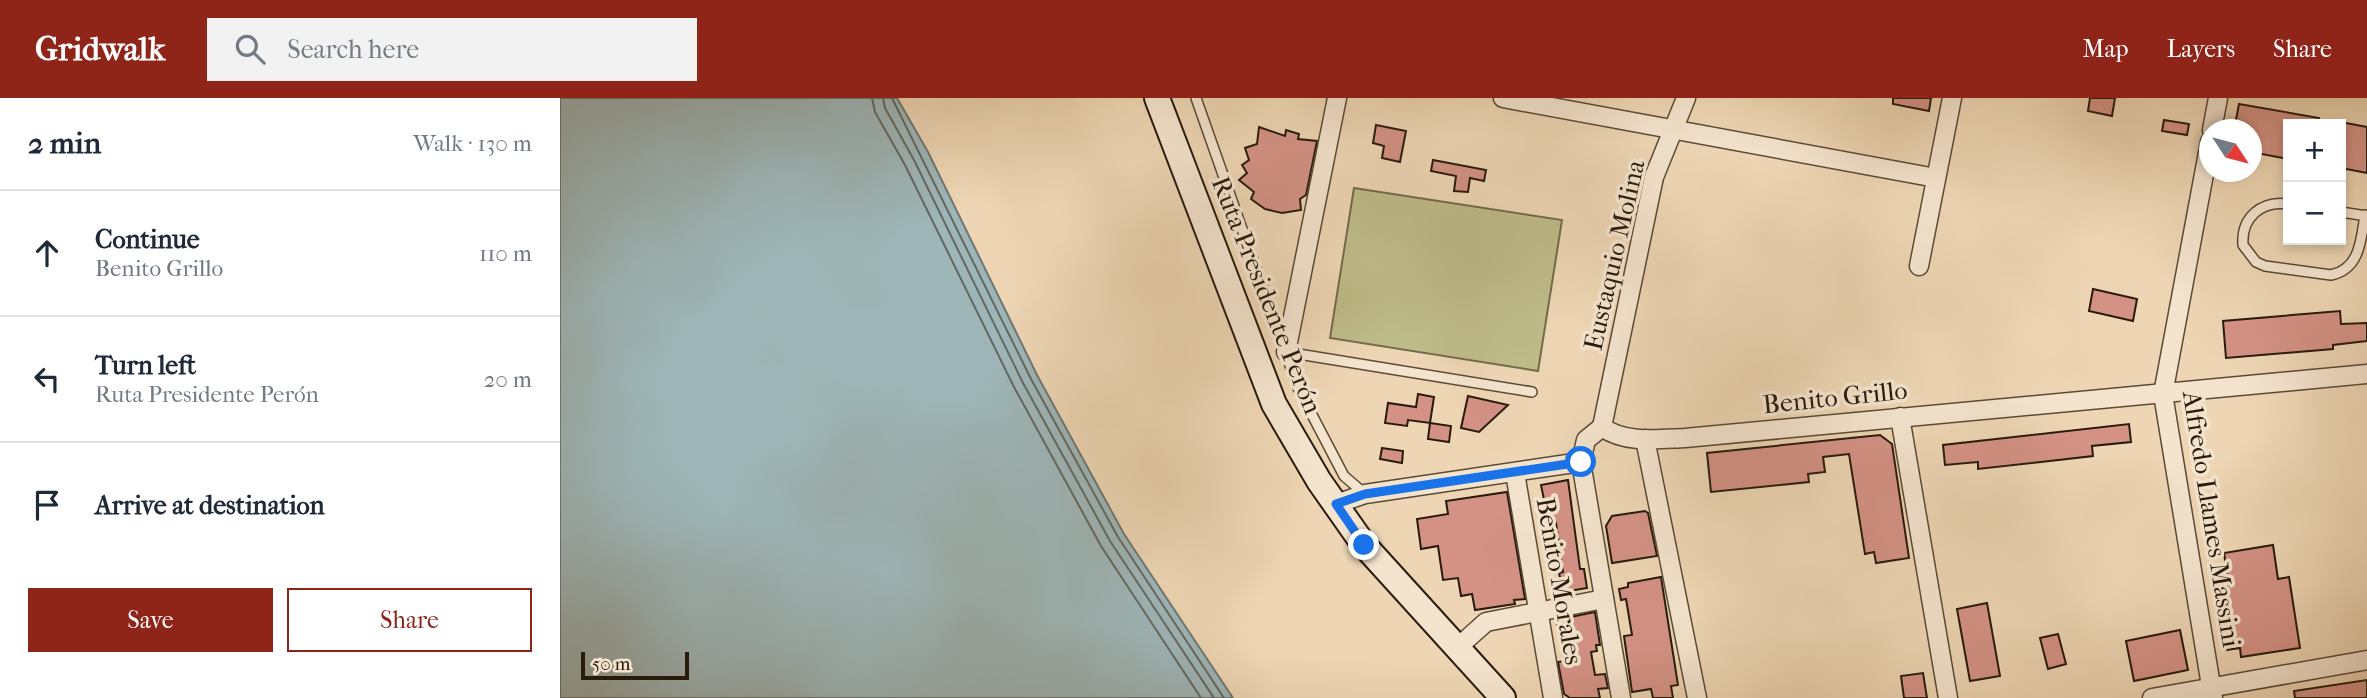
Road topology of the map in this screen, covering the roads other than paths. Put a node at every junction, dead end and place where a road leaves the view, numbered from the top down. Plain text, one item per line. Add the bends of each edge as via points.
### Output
1 (1157, 98) edge
2 (1196, 98) edge
3 (1337, 98) edge
4 (1503, 98) edge
5 (1686, 98) edge
6 (1952, 98) edge
7 (2218, 98) edge
8 (2214, 119) edge
9 (1673, 130) junction
10 (1936, 178) junction
11 (2203, 182) edge
12 (2283, 205) edge
13 (2346, 213) edge
14 (2366, 216) edge
15 (1919, 266) dead end
16 (1286, 352) junction
17 (2367, 374) edge
18 (1532, 392) dead end
19 (2163, 394) junction
20 (1900, 417) junction
21 (1602, 427) junction
22 (1645, 439) junction
23 (1581, 462) junction
24 (1515, 473) junction
25 (1365, 494) junction
26 (1336, 504) junction
27 (1604, 599) junction
28 (1538, 611) junction
29 (1457, 648) junction
30 (2367, 660) edge
31 (1485, 688) edge
32 (2212, 693) edge
33 (1503, 698) edge
34 (1553, 698) edge
35 (1621, 698) edge
36 (1697, 698) edge
37 (1948, 698) edge
38 (2152, 698) edge

1 - 26 main road, Ruta Presidente Perón via 1274,404
2 - 16 lane
3 - 16 street
4 - 9 street
5 - 9 street, Eustaquio Molina
6 - 10 street
7 - 8 street
9 - 10 street
9 - 21 street, Eustaquio Molina via 1654,177
10 - 15 street
11 - 19 street, Alfredo Llames Massini
12 - 14 lane via 2263,207 2249,216 2244,226 2243,245 2265,266 2341,273 2357,255
13 - 14 lane
16 - 18 lane
16 - 25 lane via 1298,388 1344,476
17 - 19 street, Benito Grillo
19 - 20 street, Benito Grillo
19 - 32 street, Alfredo Llames Massini
20 - 22 street, Benito Grillo
20 - 37 street
21 - 22 street, Benito Grillo via 1612,435
21 - 23 street via 1586,440
22 - 36 street
23 - 24 street
23 - 27 street
24 - 25 street
24 - 28 street, Benito Morales
25 - 26 street
26 - 29 main road, Ruta Presidente Perón via 1364,545
27 - 28 street
27 - 35 street
28 - 29 street via 1486,622
28 - 34 street, Benito Morales
29 - 31 main road, Ruta Presidente Perón
30 - 32 street
31 - 33 main road, Ruta Presidente Perón
32 - 38 street

